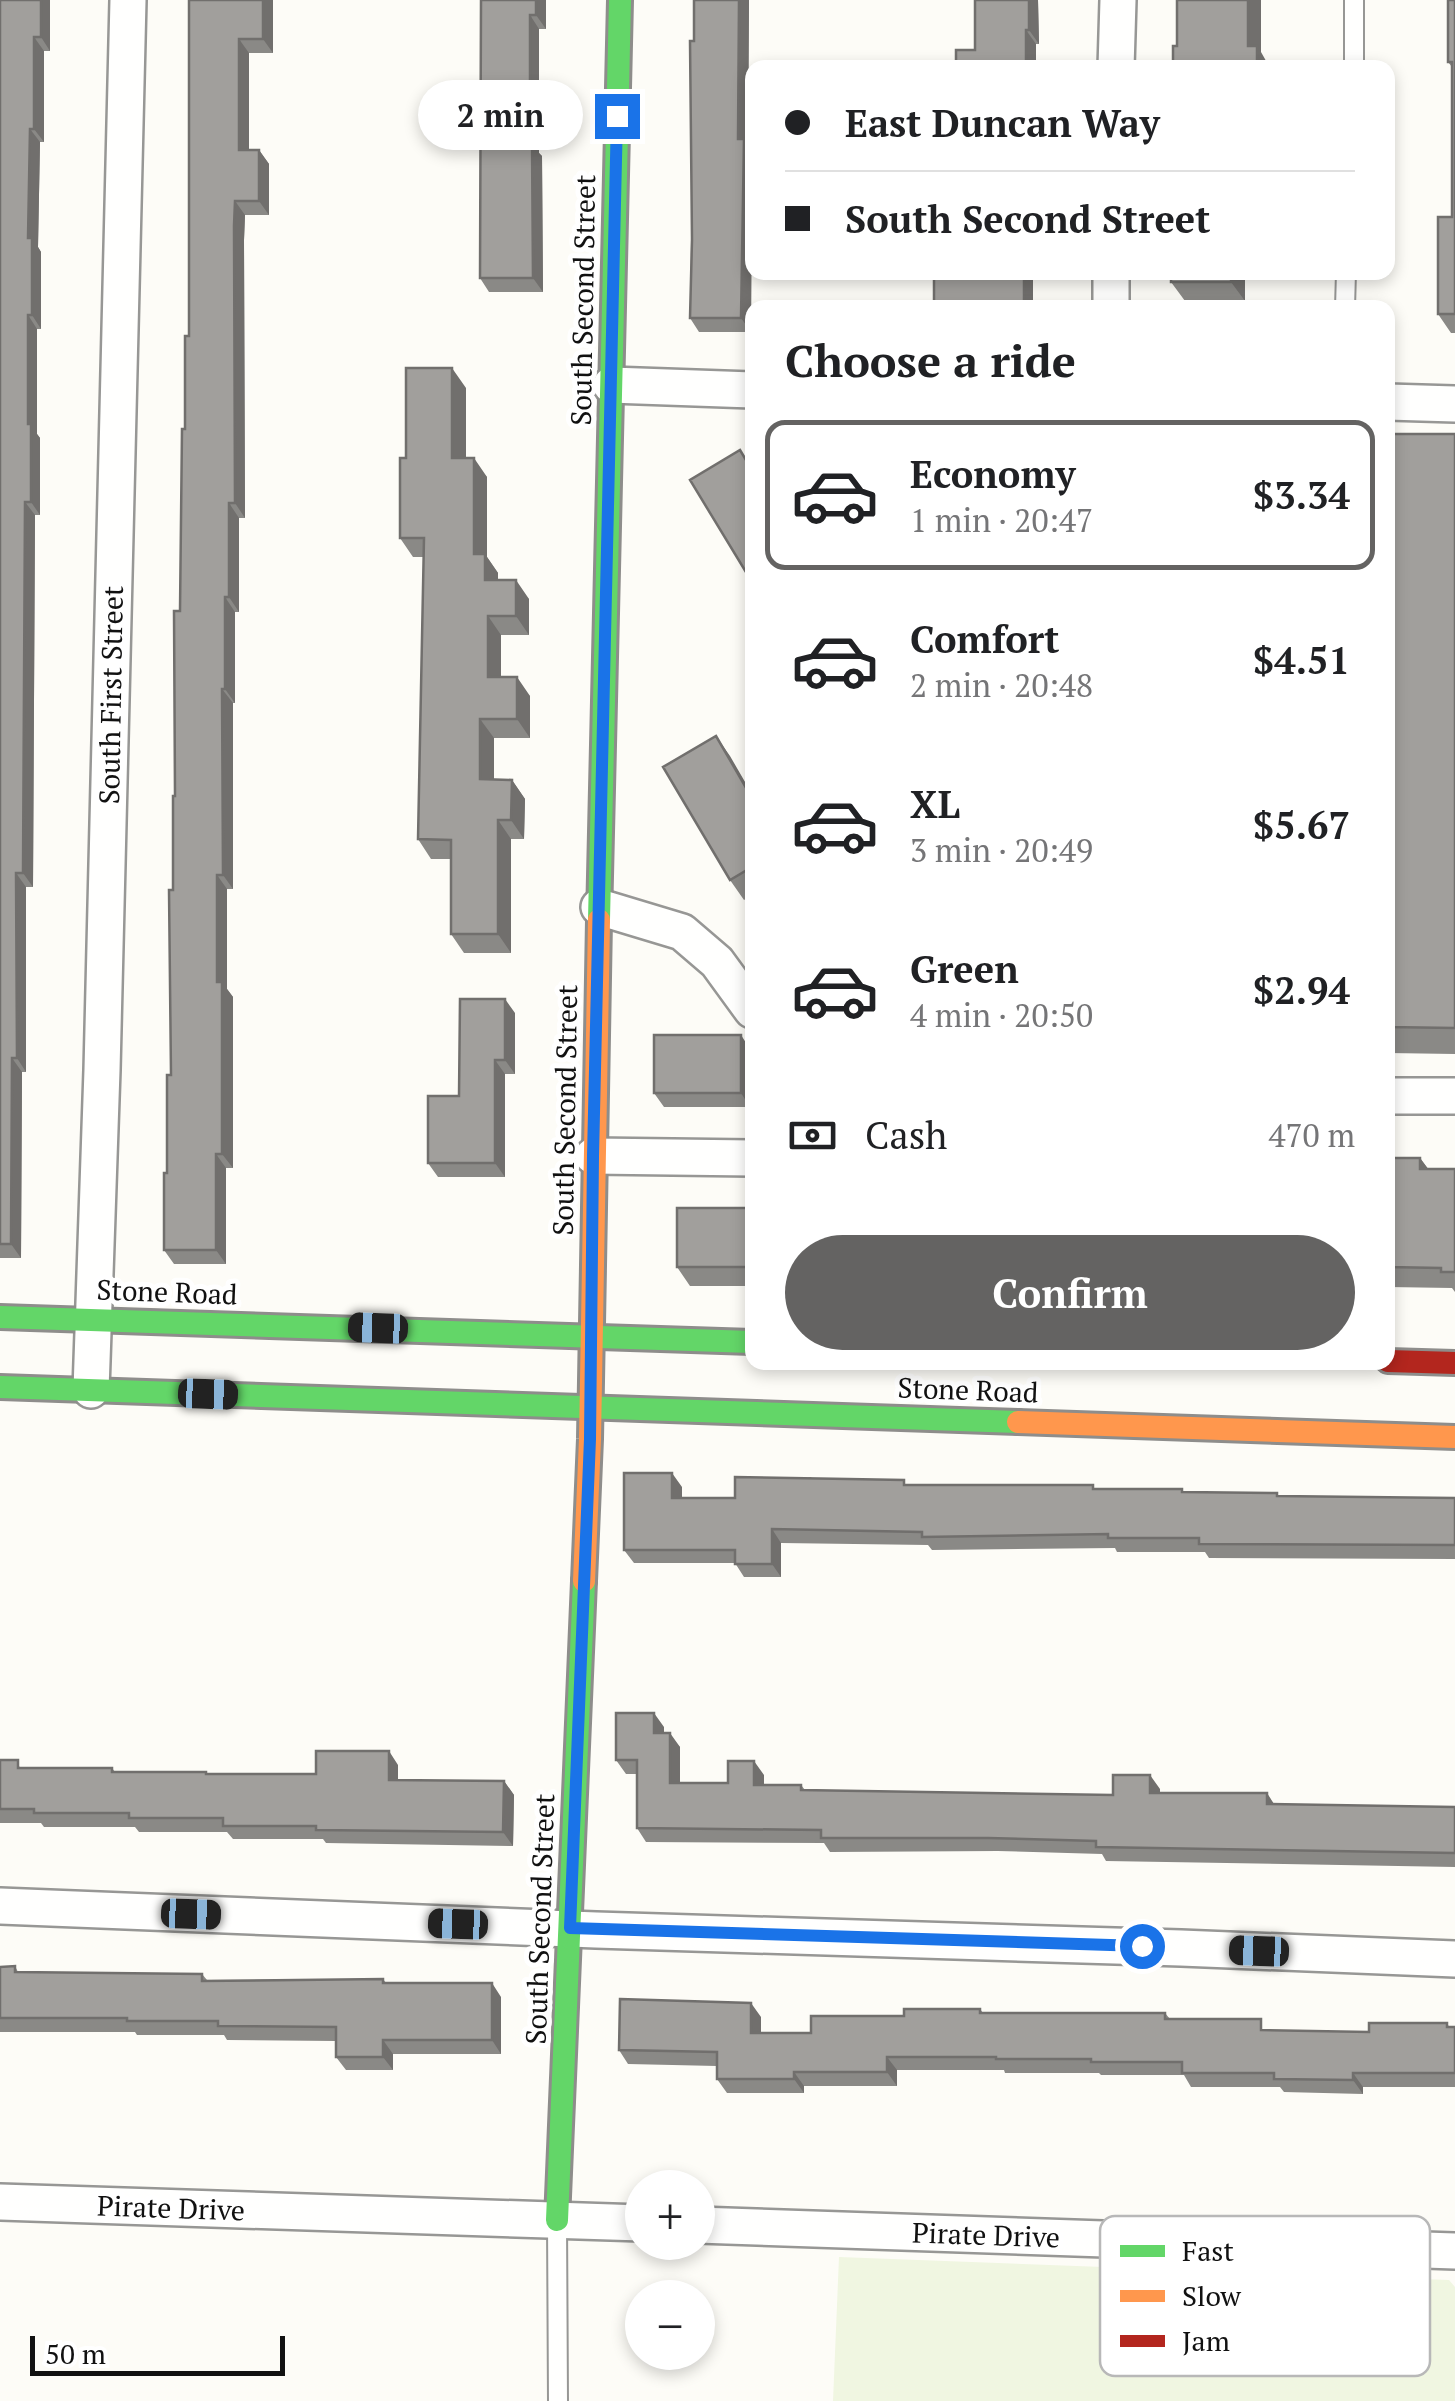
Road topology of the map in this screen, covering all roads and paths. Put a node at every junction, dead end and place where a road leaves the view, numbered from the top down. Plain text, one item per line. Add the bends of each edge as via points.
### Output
1 (128, 0) edge
2 (620, 0) edge
3 (1118, 0) edge
4 (1354, 0) edge
5 (1116, 60) edge
6 (1354, 60) edge
7 (611, 385) junction
8 (745, 390) edge
9 (1395, 402) edge
10 (1455, 404) edge
11 (599, 907) junction
12 (745, 1000) edge
13 (1395, 1096) edge
14 (1455, 1096) edge
15 (593, 1156) junction
16 (745, 1158) edge
17 (0, 1317) edge
18 (94, 1320) junction
19 (592, 1338) junction
20 (745, 1342) edge
21 (1395, 1361) edge
22 (1455, 1363) edge
23 (0, 1387) edge
24 (91, 1390) junction
25 (590, 1407) junction
26 (1455, 1437) edge
27 (0, 1906) edge
28 (570, 1928) junction
29 (1455, 1959) edge
30 (0, 2202) edge
31 (557, 2220) junction
32 (625, 2222) edge
33 (715, 2226) edge
34 (1100, 2239) edge
35 (1430, 2251) edge
36 (1455, 2252) edge
37 (558, 2401) edge

1 - 18 street, South First Street
2 - 7 main road, South Second Street
3 - 5 street
4 - 6 lane
7 - 8 street
7 - 11 main road, South Second Street
9 - 10 street
11 - 12 street via 682,932 717,962
11 - 15 main road, South Second Street
13 - 14 street
15 - 16 street
15 - 19 main road, South Second Street
17 - 18 main road, Stone Road
18 - 19 main road, Stone Road
18 - 24 street, South First Street
19 - 20 main road, Stone Road
19 - 25 main road, South Second Street
21 - 22 main road
23 - 24 main road, Stone Road
24 - 25 main road, Stone Road
25 - 26 main road, Stone Road
25 - 28 main road, South Second Street
27 - 28 street
28 - 29 street
28 - 31 main road, South Second Street
30 - 31 street, Pirate Drive
31 - 32 street, Pirate Drive
31 - 37 lane
33 - 34 street, Pirate Drive
35 - 36 street, Pirate Drive

